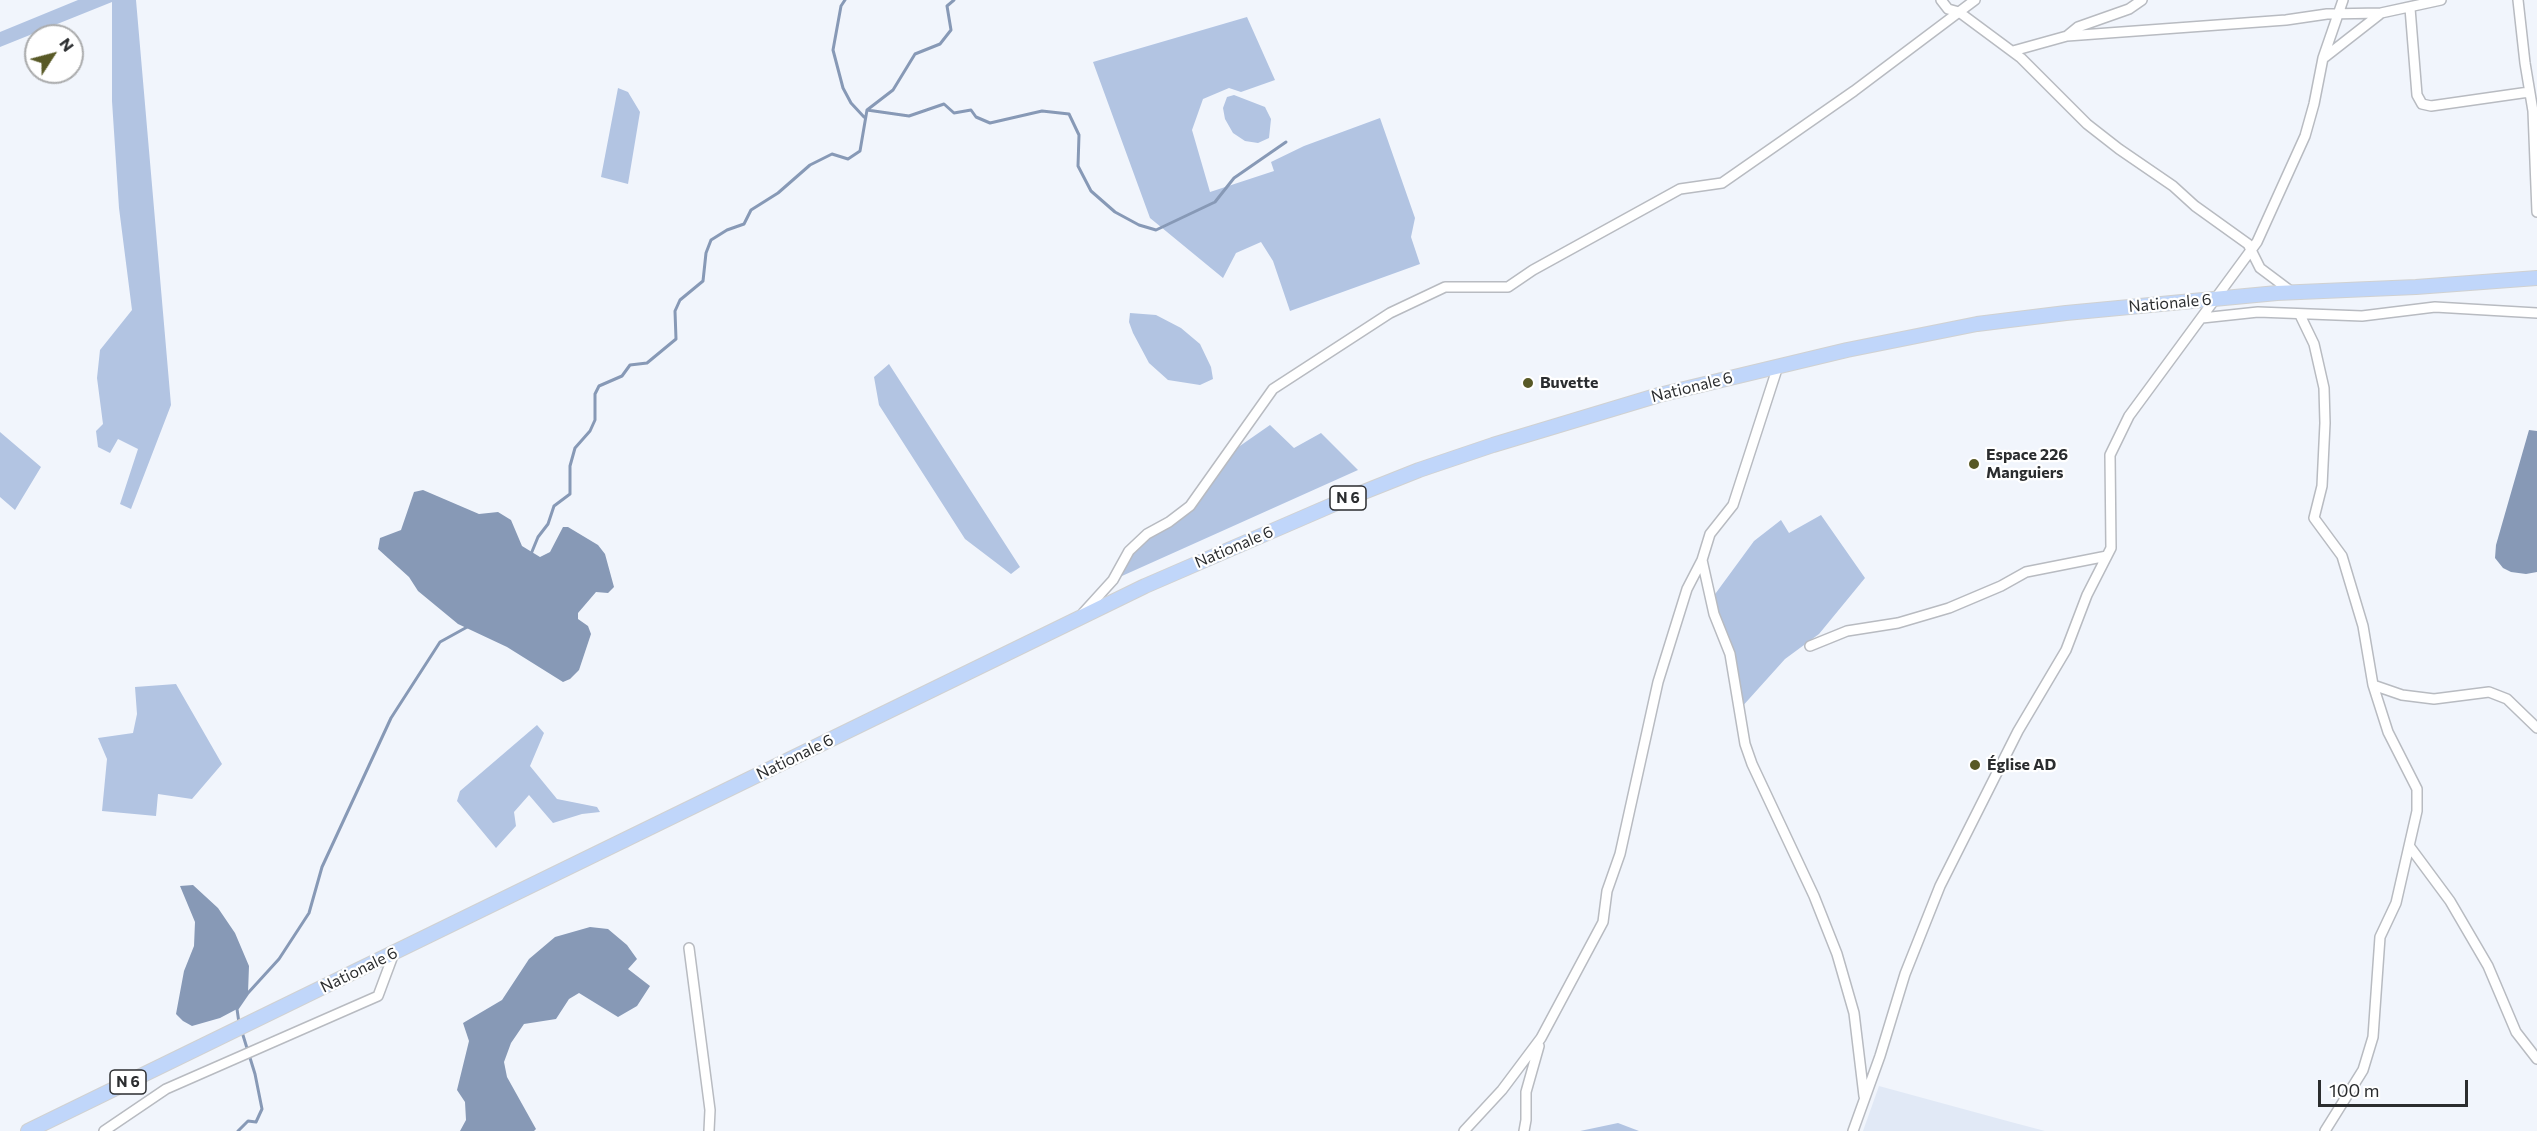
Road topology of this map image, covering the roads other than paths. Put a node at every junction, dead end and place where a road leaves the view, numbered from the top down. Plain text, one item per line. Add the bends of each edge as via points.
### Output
1 (1941, 0) edge
2 (1975, 0) edge
3 (2142, 0) edge
4 (2441, 0) edge
5 (2518, 0) edge
6 (2342, 1) edge
7 (2409, 8) junction
8 (1959, 12) junction
9 (2339, 13) junction
10 (2381, 13) junction
11 (2067, 36) junction
12 (2013, 51) junction
13 (2323, 58) junction
14 (2529, 92) junction
15 (2537, 212) edge
16 (2252, 249) junction
17 (2537, 278) edge
18 (2292, 292) junction
19 (2216, 298) junction
20 (2537, 313) edge
21 (2300, 315) junction
22 (2202, 318) junction
23 (1778, 366) junction
24 (2107, 556) junction
25 (1702, 560) junction
26 (1076, 621) junction
27 (1810, 646) dead end
28 (2373, 685) junction
29 (2537, 728) edge
30 (2410, 847) junction
31 (689, 948) dead end
32 (394, 952) junction
33 (1541, 1038) junction
34 (2537, 1059) edge
35 (1864, 1100) junction
36 (28, 1131) edge
37 (104, 1131) edge
38 (710, 1131) edge
39 (1464, 1131) edge
40 (1524, 1131) edge
41 (1852, 1131) edge
42 (2325, 1131) edge

1 - 8 street via 1948,9
2 - 8 street
3 - 11 street via 2129,9 2078,27
4 - 7 street
5 - 14 street
6 - 9 street
7 - 10 street
7 - 14 street via 2417,95 2422,104
8 - 12 street
8 - 26 street via 1722,183 1680,189 1508,287 1445,287 1390,314 1273,389 1190,506 1129,551 1113,580
9 - 10 street
9 - 11 street
9 - 13 street
10 - 13 street
11 - 12 street
12 - 16 street via 2087,124
13 - 16 street via 2305,136
14 - 15 street
16 - 18 street via 2260,268
16 - 19 street
17 - 18 main road, Nationale 6 / N 6
18 - 19 main road, Nationale 6 / N 6
19 - 22 street
19 - 23 main road, Nationale 6 / N 6 via 1977,324
20 - 21 street via 2435,307 2362,316
21 - 22 street via 2258,312
21 - 28 street via 2314,344 2324,388 2322,486 2314,518 2342,556 2363,626
22 - 24 street via 2129,416 2110,455 2113,532
23 - 25 street via 1733,505 1710,534
23 - 26 main road, Nationale 6 / N 6 via 1616,407 1419,470 1218,553
24 - 27 street via 2026,572 1949,608 1898,623 1847,631
24 - 35 street via 2066,650 2018,731 1940,886 1905,974
25 - 33 street via 1687,590 1658,682 1620,854 1607,891 1603,922
25 - 35 street via 1714,614 1730,654 1745,744 1837,954 1854,1013
26 - 32 main road, Nationale 6 / N 6
28 - 29 street via 2402,695 2434,699 2489,692 2507,699
28 - 30 street via 2388,732 2416,789 2418,811
30 - 34 street via 2451,901 2488,966 2516,1032
30 - 42 street via 2396,903 2380,937 2373,1037 2363,1071
31 - 38 street
32 - 36 main road, Nationale 6 / N 6
32 - 37 street via 378,996 166,1089
33 - 39 street via 1503,1090
33 - 40 street via 1526,1092
35 - 41 street

